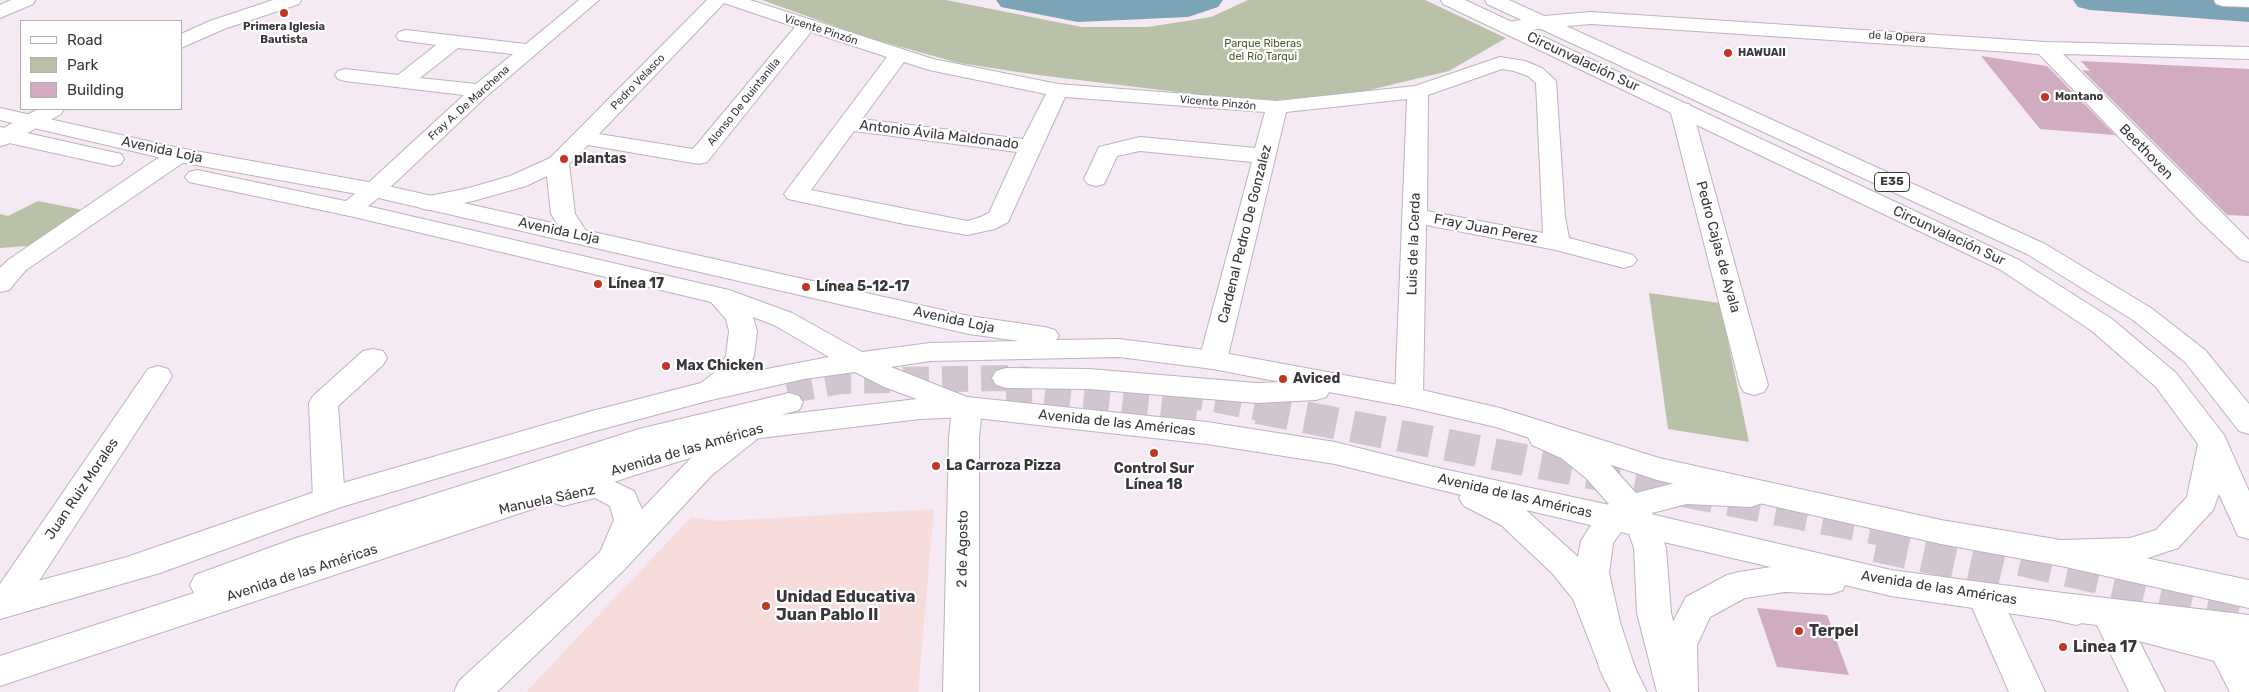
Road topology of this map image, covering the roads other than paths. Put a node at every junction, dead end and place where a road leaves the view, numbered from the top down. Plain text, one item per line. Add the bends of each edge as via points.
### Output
1 (26, 0) edge
2 (292, 0) edge
3 (590, 0) edge
4 (717, 0) edge
5 (731, 0) edge
6 (1450, 0) edge
7 (1494, 0) edge
8 (1587, 0) edge
9 (2223, 0) edge
10 (2249, 1) edge
11 (0, 12) edge
12 (1544, 22) junction
13 (806, 26) junction
14 (1509, 28) junction
15 (406, 36) dead end
16 (2249, 37) edge
17 (454, 41) junction
18 (182, 42) edge
19 (2045, 48) junction
20 (530, 50) junction
21 (2249, 54) edge
22 (899, 56) junction
23 (345, 75) dead end
24 (403, 81) junction
25 (1058, 90) junction
26 (481, 91) junction
27 (1418, 92) junction
28 (1277, 107) junction
29 (1681, 109) junction
30 (50, 110) edge
31 (32, 120) junction
32 (848, 124) junction
33 (2, 130) edge
34 (583, 138) junction
35 (1030, 147) junction
36 (179, 155) junction
37 (1264, 156) junction
38 (699, 157) junction
39 (725, 160) dead end
40 (558, 163) junction
41 (157, 169) junction
42 (1096, 179) dead end
43 (374, 190) junction
44 (428, 203) junction
45 (350, 209) junction
46 (1415, 216) junction
47 (576, 234) junction
48 (1557, 243) junction
49 (2249, 254) edge
50 (1624, 260) dead end
51 (0, 284) edge
52 (720, 296) junction
53 (1118, 348) junction
54 (373, 358) dead end
55 (1213, 360) junction
56 (858, 362) junction
57 (158, 376) dead end
58 (1006, 378) tunnel mouth
59 (1754, 385) dead end
60 (1363, 388) junction
61 (711, 390) junction
62 (1409, 397) junction
63 (967, 407) junction
64 (1500, 418) junction
65 (2249, 424) edge
66 (751, 429) junction
67 (2213, 443) junction
68 (1434, 478) junction
69 (329, 499) junction
70 (1810, 503) junction
71 (491, 512) junction
72 (1628, 516) junction
73 (2249, 526) edge
74 (2061, 553) junction
75 (611, 562) junction
76 (130, 569) junction
77 (1890, 583) junction
78 (2249, 594) edge
79 (1985, 598) junction
80 (3, 604) edge
81 (2055, 606) junction
82 (2112, 621) junction
83 (2241, 644) edge
84 (0, 663) edge
85 (0, 671) edge
86 (1624, 681) edge
87 (472, 692) edge
88 (961, 692) edge
89 (1675, 692) edge
90 (1680, 692) edge
91 (2027, 692) edge
92 (2147, 692) edge
93 (2249, 692) edge

1 - 11 main road
2 - 18 main road
3 - 20 main road, Fray A. De Marchena
4 - 34 main road, Pedro Velasco
5 - 13 main road, Vicente Pinzón
6 - 14 main road, Circunvalación Sur / E35
7 - 12 main road, Circunvalación Sur / E35
8 - 16 main road, de la Opera via 2028,31
9 - 10 main road
12 - 14 main road, de la Opera
12 - 19 main road, de la Opera via 1591,18 1631,20
12 - 65 main road, Circunvalación Sur / E35 via 2036,249 2142,314 2195,356
13 - 22 main road, Vicente Pinzón
13 - 38 main road, Alonso De Quintanilla
14 - 29 main road, Circunvalación Sur / E35
15 - 17 main road
17 - 20 main road
17 - 24 main road
19 - 21 main road, de la Opera
19 - 49 main road, Beethoven
20 - 26 main road, Fray A. De Marchena
22 - 25 main road, Vicente Pinzón
22 - 32 main road
23 - 24 main road
24 - 26 main road
25 - 28 main road, Vicente Pinzón
25 - 35 main road
26 - 43 main road, Fray A. De Marchena
27 - 28 main road, Vicente Pinzón
27 - 46 main road, Luis de la Cerda
27 - 48 main road, Vicente Pinzón via 1500,63 1518,65 1546,81
28 - 37 main road, Cardenal Pedro De Gonzalez
29 - 59 main road, Pedro Cajas de Ayala
29 - 67 main road, Circunvalación Sur / E35 via 2010,265 2102,325 2166,380
30 - 31 main road
31 - 33 main road, Avenida Loja
31 - 36 main road, Avenida Loja
32 - 35 main road, Antonio Ávila Maldonado
32 - 35 main road via 796,194 967,228 999,217
33 - 41 main road, Avenida Loja
34 - 38 main road, Alonso De Quintanilla
34 - 40 main road, Pedro Velasco
36 - 41 main road
36 - 43 main road, Avenida Loja
37 - 42 main road via 1140,144 1125,146 1107,152
37 - 55 main road, Cardenal Pedro De Gonzalez
38 - 39 main road
40 - 44 main road, Pedro Velasco via 518,181
40 - 47 main road via 563,214
41 - 45 main road, Avenida Loja
41 - 51 main road via 17,265
43 - 44 main road, Avenida Loja
43 - 45 main road, Fray A. De Marchena
44 - 47 main road, Avenida Loja
45 - 52 main road, Avenida Loja
46 - 48 main road, Fray Juan Perez
46 - 62 main road, Luis de la Cerda
47 - 53 main road, Avenida Loja via 969,325
48 - 50 main road, Fray Juan Perez
52 - 56 main road, Avenida Loja via 784,318
52 - 61 main road via 739,316 743,330 740,356 731,374
53 - 55 main road, Avenida de las Américas
53 - 56 main road, Avenida de las Américas via 930,352
54 - 69 main road via 323,403
55 - 60 main road, Avenida de las Américas
56 - 61 main road, Avenida de las Américas
56 - 63 main road, Avenida Loja via 894,380
57 - 80 main road, Juan Ruiz Morales
58 - 60 main road via 1088,379 1257,393
60 - 62 main road, Avenida de las Américas
61 - 69 main road, Avenida de las Américas via 592,421
62 - 64 main road, Avenida de las Américas
63 - 66 main road, Avenida de las Américas via 902,411
63 - 68 main road, Avenida de las Américas via 1207,432 1335,453
63 - 88 main road, 2 de Agosto
64 - 70 main road, Avenida de las Américas via 1657,469
64 - 72 main road via 1572,450 1597,470
66 - 71 main road, Avenida de las Américas
66 - 75 main road, Manuela Sáenz via 701,467
67 - 73 main road, Circunvalación Sur / E35
67 - 74 main road via 2202,502 2167,539 2130,551
68 - 72 main road, Avenida de las Américas
68 - 86 main road via 1512,516 1564,564 1587,592
69 - 76 main road, Avenida de las Américas
70 - 72 main road via 1742,494 1687,492
70 - 74 main road, Avenida de las Américas via 1941,532
71 - 75 main road, Manuela Sáenz via 598,486 623,499 630,520
71 - 85 main road, Avenida de las Américas
72 - 77 main road, Avenida de las Américas
72 - 86 main road via 1597,541 1592,573 1603,622
72 - 89 main road via 1650,548 1654,613
74 - 78 main road, Avenida de las Américas
75 - 87 main road, Manuela Sáenz
76 - 80 main road, Avenida de las Américas
76 - 84 main road, Avenida de las Américas via 502,466 654,420 788,397 650,436 308,548
77 - 79 main road, Avenida de las Américas
77 - 90 main road via 1785,579 1739,584 1698,607 1679,645
79 - 81 main road, Avenida de las Américas
79 - 91 main road
81 - 82 main road, Avenida de las Américas
81 - 83 main road
82 - 83 main road, Avenida de las Américas
82 - 92 main road
83 - 93 main road

